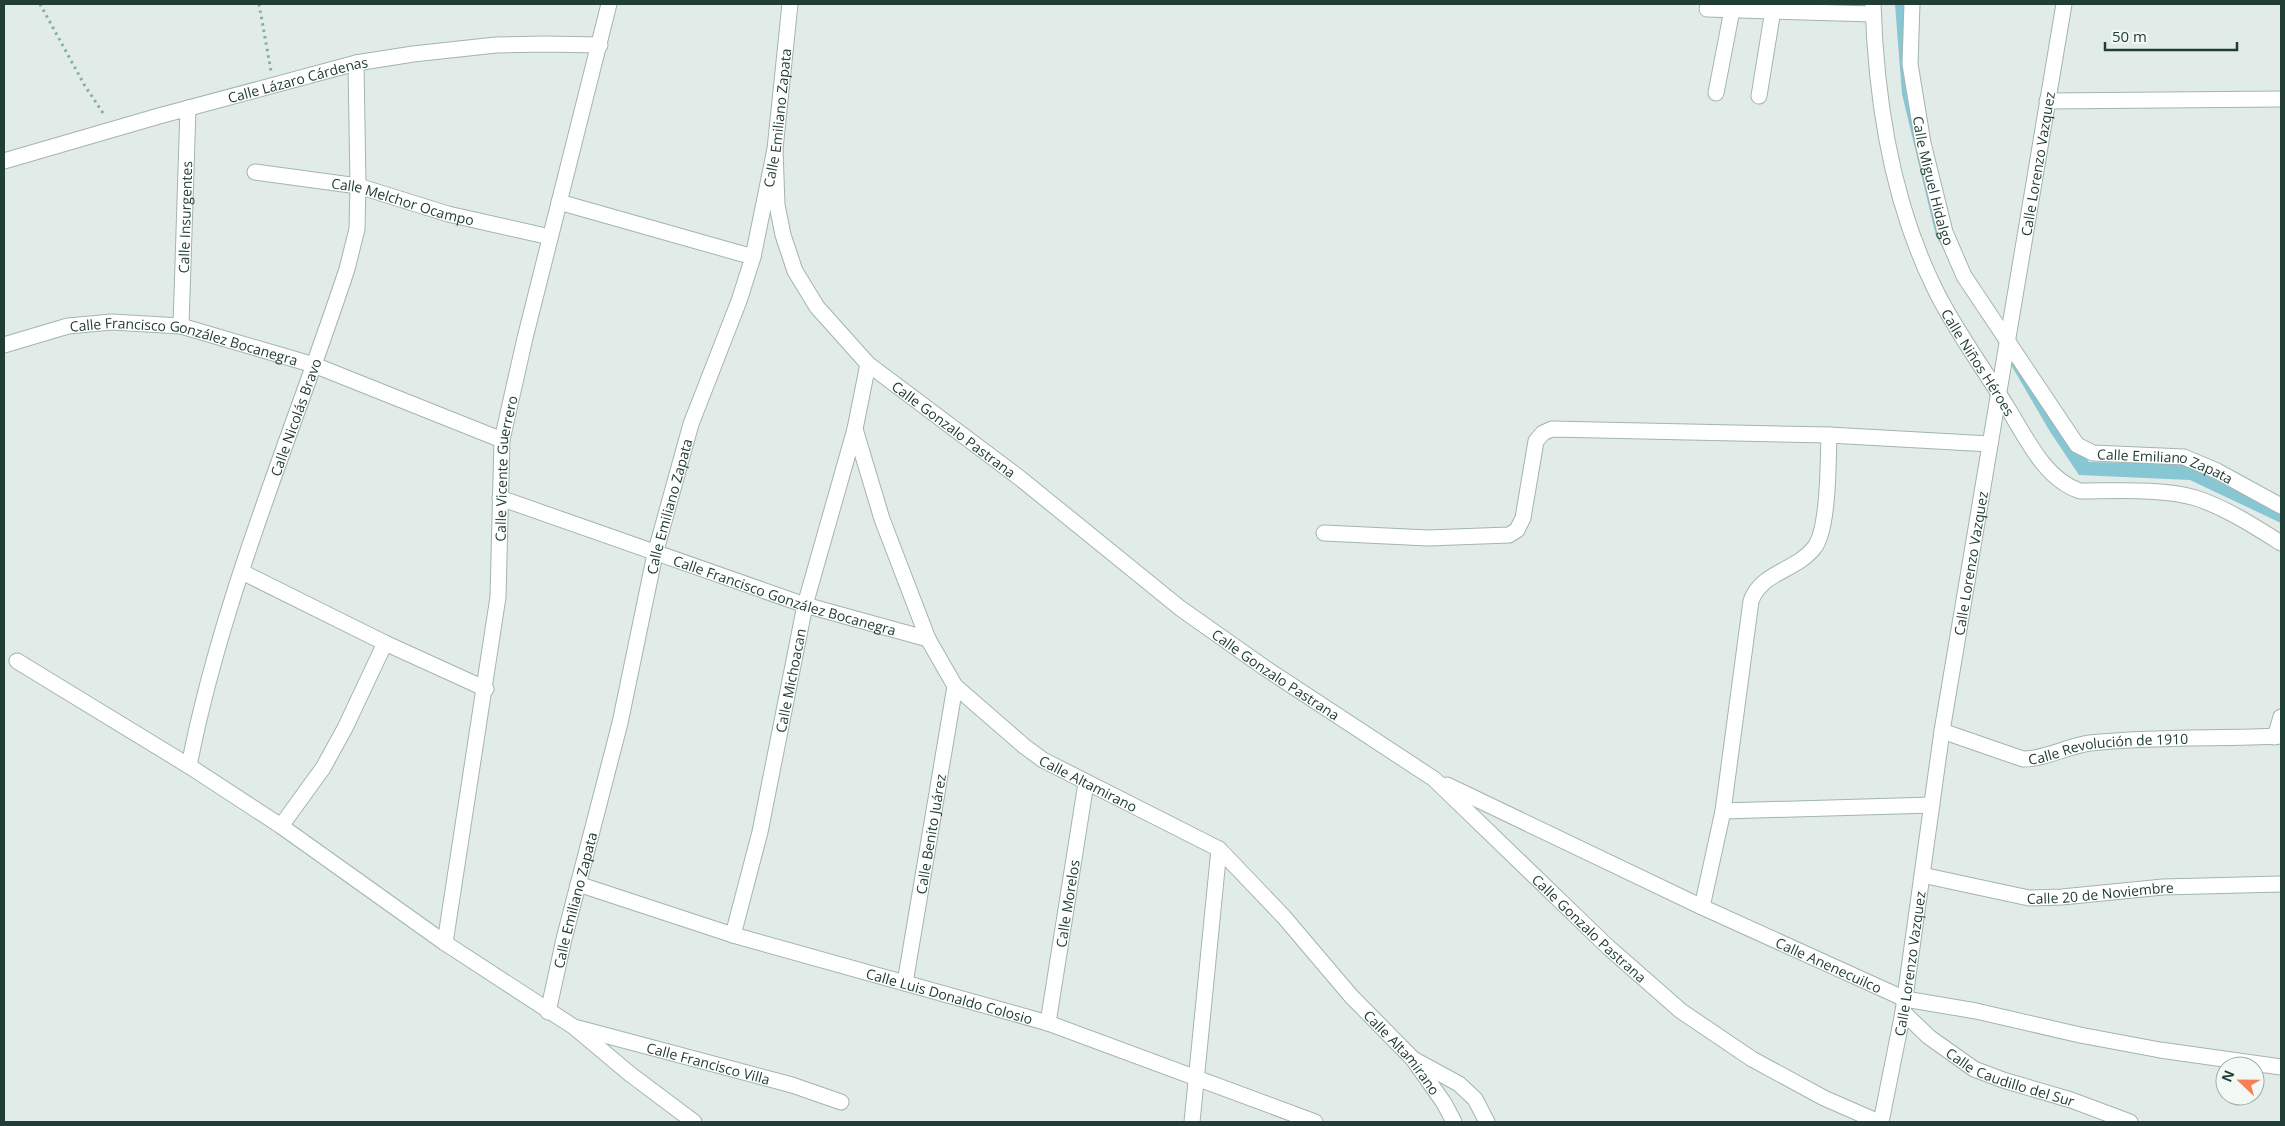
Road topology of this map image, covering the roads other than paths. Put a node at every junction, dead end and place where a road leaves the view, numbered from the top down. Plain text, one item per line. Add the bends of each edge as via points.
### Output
1 (609, 4) edge
2 (790, 4) edge
3 (1912, 4) edge
4 (2064, 4) edge
5 (1707, 9) dead end
6 (1873, 9) edge
7 (1732, 10) junction
8 (1773, 10) junction
9 (600, 45) junction
10 (356, 63) junction
11 (1716, 94) dead end
12 (1759, 96) dead end
13 (2281, 99) edge
14 (2047, 101) junction
15 (188, 108) junction
16 (775, 149) junction
17 (4, 161) edge
18 (255, 172) dead end
19 (358, 186) junction
20 (559, 202) junction
21 (550, 238) junction
22 (753, 256) junction
23 (181, 326) junction
24 (4, 345) edge
25 (2008, 345) junction
26 (314, 364) junction
27 (868, 364) junction
28 (2000, 385) junction
29 (855, 429) junction
30 (1829, 435) junction
31 (502, 440) junction
32 (1990, 444) junction
33 (500, 498) junction
34 (2281, 506) edge
35 (1324, 533) dead end
36 (2281, 543) edge
37 (655, 554) junction
38 (242, 572) junction
39 (805, 605) junction
40 (928, 639) junction
41 (385, 643) junction
42 (17, 661) dead end
43 (955, 686) junction
44 (486, 689) junction
45 (2281, 717) edge
46 (1942, 731) junction
47 (2278, 736) edge
48 (189, 766) junction
49 (1434, 779) junction
50 (1086, 783) junction
51 (1932, 805) junction
52 (1723, 811) junction
53 (281, 826) junction
54 (1219, 849) junction
55 (1922, 875) junction
56 (578, 884) junction
57 (2281, 884) edge
58 (1702, 907) junction
59 (733, 934) junction
60 (445, 943) junction
61 (904, 983) junction
62 (1904, 1005) junction
63 (548, 1012) junction
64 (1048, 1023) junction
65 (574, 1027) junction
66 (1413, 1059) junction
67 (2281, 1067) edge
68 (1196, 1079) junction
69 (841, 1102) dead end
70 (694, 1122) edge
71 (1192, 1122) edge
72 (1315, 1122) edge
73 (1454, 1122) edge
74 (1488, 1122) edge
75 (1880, 1122) edge
76 (2130, 1122) edge

1 - 9 street, Calle Vicente Guerrero
2 - 16 street, Calle Emiliano Zapata
3 - 25 street, Calle Miguel Hidalgo via 1910,64 1923,143 1945,232 1964,276
4 - 14 street, Calle Lorenzo Vazquez
5 - 7 street
6 - 8 street
6 - 28 street, Calle Niños Héroes via 1889,155 1910,227 1933,287 1953,322
7 - 8 street
7 - 11 street
8 - 12 street
9 - 10 street, Calle Lázaro Cárdenas via 496,45
9 - 20 street, Calle Vicente Guerrero
10 - 15 street, Calle Lázaro Cárdenas
10 - 19 street, Calle Nicolás Bravo
13 - 14 street
14 - 25 street, Calle Lorenzo Vazquez
15 - 17 street, Calle Lázaro Cárdenas
15 - 23 street, Calle Insurgentes
16 - 22 street, Calle Emiliano Zapata
16 - 27 street, Calle Gonzalo Pastrana via 776,204 795,271 817,307
18 - 19 street, Calle Melchor Ocampo
19 - 21 street, Calle Melchor Ocampo via 448,214
19 - 26 street, Calle Nicolás Bravo via 357,229 347,269
20 - 21 street, Calle Vicente Guerrero
20 - 22 street
21 - 31 street, Calle Vicente Guerrero
22 - 37 street, Calle Emiliano Zapata via 739,302 691,424
23 - 24 street, Calle Francisco González Bocanegra via 112,322 86,324 68,326
23 - 26 street, Calle Francisco González Bocanegra
25 - 28 street, Calle Lorenzo Vazquez
25 - 34 street, Calle Emiliano Zapata via 2077,445 2093,453 2184,457
26 - 31 street, Calle Francisco González Bocanegra
26 - 38 street, Calle Nicolás Bravo
27 - 29 street, Calle Altamirano
27 - 49 street, Calle Gonzalo Pastrana via 1021,479 1180,608
28 - 32 street, Calle Lorenzo Vazquez
28 - 36 street, Calle Niños Héroes via 2043,463 2067,486 2080,490 2174,493 2195,498
29 - 39 street, Calle Michoacan
29 - 40 street, Calle Altamirano via 882,519
30 - 32 street
30 - 35 street via 1552,429 1536,441 1523,518 1517,530 1509,536 1428,538
30 - 52 street via 1820,538 1806,556 1758,586 1751,601
31 - 33 street, Calle Vicente Guerrero
32 - 46 street, Calle Lorenzo Vazquez
33 - 37 street, Calle Francisco González Bocanegra
33 - 44 street, Calle Vicente Guerrero via 498,597
37 - 39 street, Calle Francisco González Bocanegra
37 - 56 street, Calle Emiliano Zapata via 620,723
38 - 41 street
38 - 48 street, Calle Nicolás Bravo via 199,715
39 - 40 street, Calle Francisco González Bocanegra
39 - 59 street, Calle Michoacan via 760,832
40 - 43 street, Calle Altamirano
41 - 44 street
41 - 53 street via 323,768
42 - 48 street
43 - 50 street, Calle Altamirano via 1024,746
43 - 61 street, Calle Benito Juárez
44 - 60 street, Calle Vicente Guerrero
45 - 47 street
46 - 47 street, Calle Revolución de 1910 via 2023,759 2062,748 2135,739
46 - 51 street, Calle Lorenzo Vazquez
48 - 53 street
49 - 58 street, Calle Anenecuilco
49 - 75 street, Calle Gonzalo Pastrana via 1608,947 1681,1011 1752,1059 1824,1098
50 - 54 street, Calle Altamirano
50 - 64 street, Calle Morelos
51 - 52 street
51 - 55 street, Calle Lorenzo Vazquez
52 - 58 street
53 - 60 street
54 - 66 street, Calle Altamirano
54 - 68 street
55 - 57 street, Calle 20 de Noviembre via 2028,898 2163,887
55 - 62 street, Calle Lorenzo Vazquez
56 - 59 street, Calle Luis Donaldo Colosio
56 - 63 street, Calle Emiliano Zapata
58 - 62 street, Calle Anenecuilco
59 - 61 street, Calle Luis Donaldo Colosio
60 - 63 street
61 - 64 street, Calle Luis Donaldo Colosio
62 - 67 street, Calle Anenecuilco via 1976,1011 2080,1035
62 - 75 street, Calle Lorenzo Vazquez
62 - 76 street, Calle Caudillo del Sur via 1929,1037 1974,1068
63 - 65 street
64 - 68 street, Calle Luis Donaldo Colosio
65 - 69 street, Calle Francisco Villa via 792,1085
65 - 70 street
66 - 73 street, Calle Altamirano
66 - 74 street via 1459,1084 1475,1099
68 - 71 street
68 - 72 street, Calle Luis Donaldo Colosio

